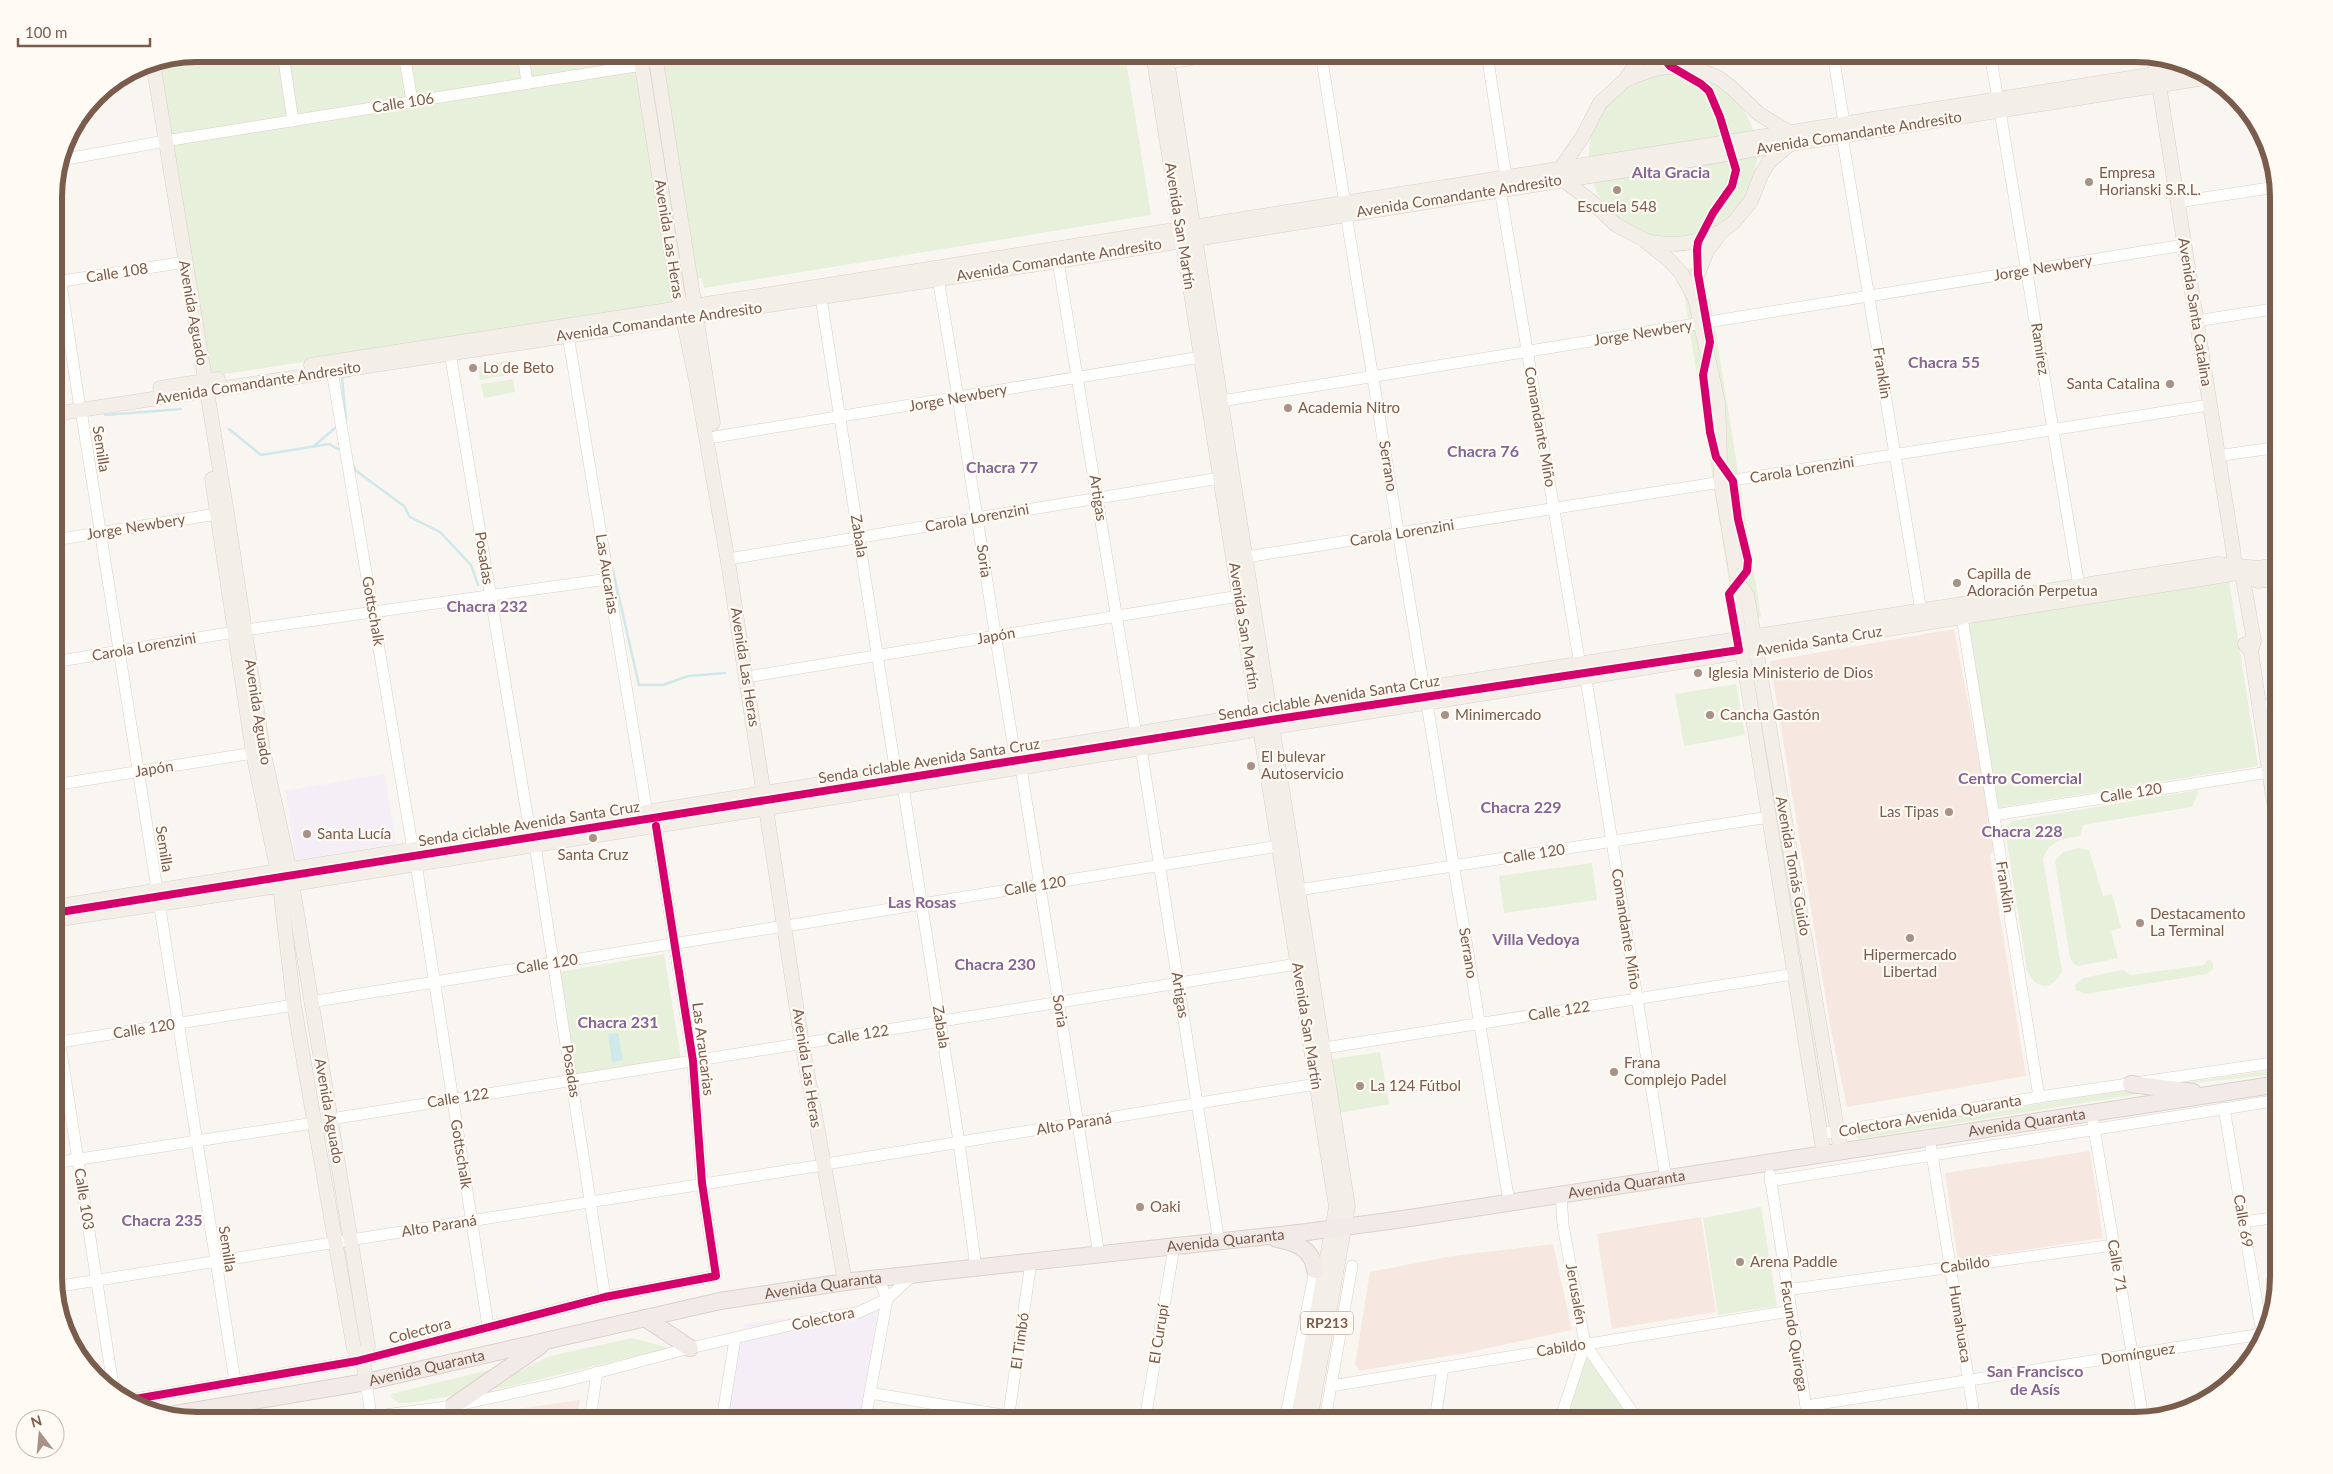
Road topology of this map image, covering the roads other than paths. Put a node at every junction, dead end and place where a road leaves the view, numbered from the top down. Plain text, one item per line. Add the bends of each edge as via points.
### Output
1 (284, 63) edge
2 (406, 63) edge
3 (524, 63) edge
4 (622, 63) edge
5 (642, 63) edge
6 (656, 63) edge
7 (1155, 63) edge
8 (1168, 63) edge
9 (1322, 63) edge
10 (1488, 63) edge
11 (1637, 63) edge
12 (1694, 63) edge
13 (1834, 63) edge
14 (1992, 63) edge
15 (2156, 64) edge
16 (154, 70) edge
17 (1702, 71) junction
18 (2181, 71) edge
19 (149, 72) edge
20 (2196, 77) edge
21 (2158, 79) junction
22 (1625, 80) junction
23 (527, 83) junction
24 (412, 102) junction
25 (1746, 102) junction
26 (1999, 105) junction
27 (1592, 118) junction
28 (294, 120) junction
29 (1843, 129) junction
30 (1790, 138) junction
31 (163, 142) junction
32 (1762, 142) junction
33 (68, 159) edge
34 (1585, 170) junction
35 (1561, 174) junction
36 (1761, 175) junction
37 (1503, 183) junction
38 (2269, 188) edge
39 (2178, 202) junction
40 (1346, 209) junction
41 (1604, 213) junction
42 (1722, 231) junction
43 (1188, 234) junction
44 (1644, 240) junction
45 (2184, 245) junction
46 (1058, 261) junction
47 (179, 263) junction
48 (2027, 271) junction
49 (938, 279) junction
50 (63, 281) edge
51 (1869, 296) junction
52 (821, 298) junction
53 (1695, 298) junction
54 (2270, 309) edge
55 (63, 310) edge
56 (688, 312) junction
57 (2196, 321) junction
58 (1699, 324) junction
59 (568, 335) junction
60 (449, 348) junction
61 (1527, 352) junction
62 (1201, 358) junction
63 (332, 371) junction
64 (1373, 377) junction
65 (1078, 378) junction
66 (201, 386) junction
67 (959, 399) junction
68 (1221, 401) junction
69 (2209, 405) junction
70 (63, 406) edge
71 (80, 406) junction
72 (63, 411) edge
73 (840, 418) junction
74 (2053, 429) junction
75 (715, 437) junction
76 (2270, 447) edge
77 (1895, 455) junction
78 (2217, 456) junction
79 (1220, 478) junction
80 (1721, 483) junction
81 (1098, 498) junction
82 (1554, 508) junction
83 (217, 514) junction
84 (977, 517) junction
85 (100, 533) junction
86 (1399, 533) junction
87 (859, 538) junction
88 (63, 539) edge
89 (1246, 557) junction
90 (734, 558) junction
91 (2270, 566) edge
92 (2237, 571) junction
93 (608, 579) junction
94 (2270, 579) edge
95 (1738, 583) junction
96 (2079, 586) junction
97 (491, 596) junction
98 (1239, 596) junction
99 (1921, 611) junction
100 (373, 612) junction
101 (1117, 616) junction
102 (1962, 617) junction
103 (239, 631) junction
104 (994, 636) junction
105 (1756, 644) junction
106 (1741, 646) junction
107 (119, 652) junction
108 (878, 657) junction
109 (63, 661) edge
110 (1580, 665) junction
111 (753, 676) junction
112 (1586, 679) junction
113 (1424, 689) junction
114 (1427, 704) junction
115 (2270, 705) edge
116 (2258, 707) junction
117 (1264, 713) junction
118 (1266, 728) junction
119 (1138, 742) junction
120 (254, 753) junction
121 (1015, 755) junction
122 (1022, 768) junction
123 (138, 772) junction
124 (2268, 772) junction
125 (896, 774) junction
126 (2270, 782) edge
127 (63, 784) edge
128 (903, 786) junction
129 (769, 801) junction
130 (647, 813) junction
131 (1994, 815) junction
132 (1769, 816) junction
133 (656, 826) junction
134 (532, 838) junction
135 (1612, 841) junction
136 (1279, 846) junction
137 (414, 857) junction
138 (1159, 867) junction
139 (1454, 867) junction
140 (285, 878) junction
141 (1040, 886) junction
142 (1298, 890) junction
143 (157, 897) junction
144 (922, 904) junction
145 (63, 906) edge
146 (63, 918) edge
147 (788, 926) junction
148 (674, 944) junction
149 (554, 963) junction
150 (1297, 964) junction
151 (1794, 974) junction
152 (434, 982) junction
153 (1178, 984) junction
154 (1637, 999) junction
155 (310, 1002) junction
156 (1058, 1003) junction
157 (294, 1005) junction
158 (940, 1022) junction
159 (177, 1024) junction
160 (1480, 1024) junction
161 (63, 1041) edge
162 (806, 1043) junction
163 (1324, 1048) junction
164 (693, 1061) junction
165 (2270, 1063) edge
166 (63, 1076) edge
167 (572, 1080) junction
168 (1316, 1084) junction
169 (2132, 1084) junction
170 (2270, 1085) edge
171 (2212, 1094) junction
172 (2039, 1097) junction
173 (453, 1099) junction
174 (2270, 1101) edge
175 (1197, 1104) junction
176 (2224, 1108) junction
177 (331, 1119) junction
178 (2093, 1121) junction
179 (314, 1123) junction
180 (1078, 1124) junction
181 (1838, 1132) junction
182 (1820, 1134) junction
183 (196, 1141) junction
184 (959, 1142) junction
185 (1931, 1146) junction
186 (1841, 1152) junction
187 (1824, 1155) junction
188 (78, 1160) junction
189 (63, 1162) edge
190 (827, 1164) junction
191 (1768, 1164) junction
192 (1666, 1180) junction
193 (1770, 1181) junction
194 (702, 1183) junction
195 (1561, 1195) junction
196 (592, 1201) junction
197 (1509, 1202) junction
198 (2270, 1218) edge
199 (472, 1220) junction
200 (2243, 1222) junction
201 (1339, 1228) junction
202 (1265, 1237) junction
203 (352, 1240) junction
204 (336, 1242) junction
205 (1219, 1242) junction
206 (2114, 1245) junction
207 (1174, 1247) junction
208 (1099, 1255) junction
209 (215, 1261) junction
210 (1032, 1262) junction
211 (1352, 1266) dead end
212 (1951, 1267) junction
213 (976, 1268) junction
214 (1315, 1270) joint
215 (913, 1275) junction
216 (716, 1276) joint
217 (879, 1279) junction
218 (97, 1280) junction
219 (848, 1281) junction
220 (63, 1285) edge
221 (1786, 1290) junction
222 (605, 1297) junction
223 (887, 1299) junction
224 (1319, 1310) junction
225 (1790, 1310) junction
226 (644, 1318) junction
227 (1305, 1321) junction
228 (488, 1326) junction
229 (2261, 1326) edge
230 (2257, 1335) edge
231 (735, 1340) junction
232 (547, 1341) junction
233 (1584, 1344) junction
234 (690, 1348) junction
235 (2132, 1354) junction
236 (363, 1360) junction
237 (1443, 1368) junction
238 (597, 1372) junction
239 (1969, 1380) junction
240 (112, 1381) edge
241 (235, 1381) junction
242 (366, 1382) junction
243 (1331, 1386) junction
244 (870, 1392) junction
245 (139, 1398) edge
246 (453, 1406) junction
247 (191, 1411) edge
248 (2143, 1411) edge
249 (370, 1412) edge
250 (404, 1412) edge
251 (591, 1412) edge
252 (723, 1412) edge
253 (866, 1412) edge
254 (976, 1412) edge
255 (1009, 1412) edge
256 (1145, 1412) edge
257 (1287, 1412) edge
258 (1300, 1412) edge
259 (1311, 1412) edge
260 (1326, 1412) edge
261 (1436, 1412) edge
262 (1563, 1412) edge
263 (1632, 1412) edge
264 (1807, 1412) edge
265 (1817, 1412) edge
266 (1974, 1412) edge

1 - 28 street
2 - 24 street
3 - 23 street
4 - 23 street, Calle 106
5 - 56 main road, Avenida Las Heras
6 - 56 main road, Avenida Las Heras
7 - 43 main road, Avenida San Martín
8 - 43 main road, Avenida San Martín
9 - 40 street, Serrano
10 - 37 street, Comandante Miño
11 - 22 main road, Avenida Tomás Guido
12 - 17 main road, Avenida Tomás Guido
13 - 29 street, Franklin
14 - 26 street, Ramírez
15 - 21 main road, Avenida Santa Catalina
16 - 31 main road, Avenida Aguado
17 - 22 main road, Avenida Tomás Guido via 1663,67
17 - 25 main road, Avenida Tomás Guido via 1719,78
18 - 21 main road, Avenida Comandante Andresito
19 - 31 main road, Avenida Aguado
20 - 21 main road, Avenida Comandante Andresito
21 - 26 main road, Avenida Comandante Andresito
21 - 39 main road, Avenida Santa Catalina
22 - 27 main road, Avenida Tomás Guido via 1612,91
23 - 24 street, Calle 106
24 - 28 street, Calle 106
25 - 30 main road, Avenida Tomás Guido
25 - 32 main road
26 - 29 main road, Avenida Comandante Andresito
26 - 48 street, Ramírez
27 - 34 main road, Avenida Tomás Guido via 1584,149
27 - 35 main road, Avenida Tomás Guido
28 - 31 street, Calle 106
29 - 30 main road, Avenida Comandante Andresito
29 - 51 street, Franklin
30 - 32 main road, Avenida Comandante Andresito
30 - 36 main road, Avenida Tomás Guido
31 - 33 street, Calle 106
31 - 47 main road, Avenida Aguado
31 - 66 main road, Avenida Aguado
32 - 34 main road, Avenida Comandante Andresito
32 - 36 main road
34 - 35 main road, Avenida Comandante Andresito
34 - 41 main road, Avenida Tomás Guido via 1596,202
35 - 37 main road, Avenida Comandante Andresito
35 - 41 main road, Avenida Tomás Guido
36 - 42 main road, Avenida Tomás Guido via 1751,201
37 - 40 main road, Avenida Comandante Andresito
37 - 61 street, Comandante Miño
38 - 39 street
39 - 45 main road, Avenida Santa Catalina
40 - 43 main road, Avenida Comandante Andresito
40 - 64 street, Serrano
41 - 44 main road, Avenida Tomás Guido via 1622,229
42 - 44 main road, Avenida Tomás Guido via 1698,242 1676,245
42 - 53 main road, Avenida Tomás Guido via 1701,263
43 - 46 main road, Avenida Comandante Andresito
43 - 56 main road, Avenida Comandante Andresito
43 - 62 main road, Avenida San Martín
43 - 68 main road, Avenida San Martín
44 - 53 main road, Avenida Tomás Guido via 1681,273
45 - 48 street, Jorge Newbery
45 - 57 main road, Avenida Santa Catalina
46 - 49 main road, Avenida Comandante Andresito
46 - 65 street, Artigas
47 - 50 street, Calle 108
47 - 66 main road, Avenida Aguado
48 - 51 street, Jorge Newbery
48 - 74 street, Ramírez
49 - 52 main road, Avenida Comandante Andresito
49 - 67 street, Soria
51 - 58 street, Jorge Newbery
51 - 77 street, Franklin
52 - 56 main road, Avenida Comandante Andresito
52 - 73 street, Zabala
53 - 58 main road, Avenida Tomás Guido
54 - 57 street
55 - 71 street, Semilla
56 - 59 main road, Avenida Comandante Andresito
56 - 60 main road, Avenida Comandante Andresito
56 - 75 main road, Avenida Las Heras
56 - 129 main road, Avenida Las Heras
57 - 69 main road, Avenida Santa Catalina
58 - 61 street, Jorge Newbery
58 - 80 main road, Avenida Tomás Guido via 1718,403
59 - 60 main road, Avenida Comandante Andresito
59 - 93 street, Las Aucarias
60 - 63 main road, Avenida Comandante Andresito
60 - 66 main road, Avenida Comandante Andresito
60 - 97 street, Posadas
61 - 64 street, Jorge Newbery
61 - 82 street, Comandante Miño
62 - 65 street, Jorge Newbery
62 - 79 main road, Avenida San Martín
63 - 66 main road, Avenida Comandante Andresito
63 - 100 street, Gottschalk
64 - 68 street, Jorge Newbery
64 - 86 street, Serrano
65 - 67 street, Jorge Newbery
65 - 81 street, Artigas
66 - 71 main road, Avenida Comandante Andresito
66 - 83 main road, Avenida Aguado
66 - 103 main road, Avenida Aguado
67 - 73 street, Jorge Newbery
67 - 84 street, Soria
68 - 89 main road, Avenida San Martín
69 - 74 street, Carola Lorenzini
69 - 78 main road, Avenida Santa Catalina
70 - 71 main road, Avenida Comandante Andresito
71 - 72 main road, Avenida Comandante Andresito
71 - 85 street, Semilla
73 - 75 street, Jorge Newbery
73 - 87 street, Zabala
74 - 77 street, Carola Lorenzini
74 - 96 street, Ramírez
75 - 90 main road, Avenida Las Heras
76 - 78 street
77 - 80 street, Carola Lorenzini
77 - 99 street, Franklin
78 - 92 main road, Avenida Santa Catalina
79 - 81 street, Carola Lorenzini
79 - 98 main road, Avenida San Martín
80 - 82 street, Carola Lorenzini
80 - 95 main road, Avenida Tomás Guido
81 - 84 street, Carola Lorenzini
81 - 101 street, Artigas
82 - 86 street, Carola Lorenzini
82 - 110 street, Comandante Miño
83 - 85 street, Jorge Newbery
83 - 103 main road, Avenida Aguado
84 - 87 street, Carola Lorenzini
84 - 104 street, Soria
85 - 88 street, Jorge Newbery
85 - 107 street, Semilla
86 - 89 street, Carola Lorenzini
86 - 113 street, Serrano
87 - 90 street, Carola Lorenzini
87 - 108 street, Zabala
89 - 117 main road, Avenida San Martín
90 - 111 main road, Avenida Las Heras
91 - 92 main road, Avenida Santa Cruz
92 - 94 main road, Avenida Santa Cruz via 2258,581
92 - 96 main road, Avenida Santa Cruz via 2218,564
92 - 102 main road, Avenida Santa Cruz
92 - 116 main road, Avenida Santa Catalina via 2245,643 2251,651
93 - 97 street, Carola Lorenzini
93 - 130 street, Las Aucarias
95 - 105 main road, Avenida Tomás Guido via 1747,595
95 - 106 main road, Avenida Tomás Guido via 1733,596
96 - 99 main road, Avenida Santa Cruz
97 - 100 street, Carola Lorenzini
97 - 134 street, Posadas
98 - 101 street, Japón
98 - 117 main road, Avenida San Martín
99 - 105 main road, Avenida Santa Cruz
100 - 103 street, Carola Lorenzini
100 - 137 street, Gottschalk
101 - 104 street, Japón
101 - 119 street, Artigas
102 - 105 main road, Avenida Santa Cruz
102 - 131 street, Franklin
103 - 107 street, Carola Lorenzini
103 - 120 main road, Avenida Aguado
103 - 140 main road, Avenida Aguado
104 - 108 street, Japón
104 - 121 street, Soria
105 - 106 main road, Avenida Santa Cruz
105 - 181 main road, Avenida Tomás Guido
106 - 110 main road, Avenida Santa Cruz
106 - 112 main road, Avenida Santa Cruz
106 - 132 main road, Avenida Tomás Guido
107 - 109 street, Carola Lorenzini
107 - 123 street, Semilla
108 - 111 street, Japón
108 - 125 street, Zabala
110 - 113 main road, Avenida Santa Cruz
111 - 129 main road, Avenida Las Heras
112 - 114 main road, Avenida Santa Cruz
112 - 135 street, Comandante Miño
113 - 117 main road, Avenida Santa Cruz
114 - 118 main road, Avenida Santa Cruz
114 - 139 street, Serrano
115 - 116 street
116 - 124 main road, Avenida Santa Catalina
117 - 118 main road, Avenida San Martín
117 - 119 main road, Avenida Santa Cruz
118 - 119 main road, Avenida Santa Cruz
118 - 136 main road, Avenida San Martín
118 - 142 main road, Avenida San Martín
119 - 121 main road, Avenida Santa Cruz
119 - 122 main road, Avenida Santa Cruz
119 - 138 street, Artigas
120 - 123 street, Japón
120 - 140 main road, Avenida Aguado
121 - 125 main road, Avenida Santa Cruz
122 - 128 main road, Avenida Santa Cruz
122 - 141 street, Soria
123 - 127 street, Japón
123 - 143 street, Semilla
124 - 126 main road, Avenida Santa Catalina
124 - 131 street, Calle 120
125 - 129 main road, Avenida Santa Cruz
128 - 129 main road, Avenida Santa Cruz
128 - 144 street, Zabala
129 - 130 main road, Avenida Santa Cruz
129 - 133 main road, Avenida Santa Cruz
129 - 147 main road, Avenida Las Heras
130 - 134 main road, Avenida Santa Cruz
131 - 172 street, Franklin
132 - 135 street, Calle 120
132 - 151 main road, Avenida Tomás Guido
133 - 134 main road, Avenida Santa Cruz
133 - 148 street, Las Araucarias
134 - 137 main road, Avenida Santa Cruz
134 - 149 street, Posadas
135 - 139 street, Calle 120
135 - 154 street, Comandante Miño
136 - 138 street, Calle 120
136 - 150 main road, Avenida San Martín
137 - 140 main road, Avenida Santa Cruz
137 - 152 street, Gottschalk
138 - 141 street, Calle 120
138 - 153 street, Artigas
139 - 142 street, Calle 120
139 - 160 street, Serrano
140 - 143 main road, Avenida Santa Cruz
140 - 155 main road, Avenida Aguado
140 - 157 main road, Avenida Aguado
141 - 144 street, Calle 120
141 - 156 street, Soria
142 - 163 main road, Avenida San Martín
143 - 145 main road, Avenida Santa Cruz
143 - 146 main road, Avenida Santa Cruz
143 - 159 street, Semilla
144 - 147 street, Calle 120
144 - 158 street, Zabala
147 - 148 street, Calle 120
147 - 162 main road, Avenida Las Heras
148 - 149 street, Calle 120
148 - 164 street, Las Araucarias
149 - 152 street, Calle 120
149 - 167 street, Posadas
150 - 153 street, Calle 122
150 - 168 main road, Avenida San Martín
151 - 154 street, Calle 122
151 - 182 main road, Avenida Tomás Guido
152 - 155 street, Calle 120
152 - 173 street, Gottschalk
153 - 156 street, Calle 122
153 - 175 street, Artigas
154 - 160 street, Calle 122
154 - 192 street, Comandante Miño
155 - 177 main road, Avenida Aguado
156 - 158 street, Calle 122
156 - 180 street, Soria
157 - 159 street, Calle 120
157 - 179 main road, Avenida Aguado
158 - 162 street, Calle 122
158 - 184 street, Zabala
159 - 161 street, Calle 120
159 - 183 street, Semilla
160 - 163 street, Calle 122
160 - 197 street, Serrano
162 - 164 street, Calle 122
162 - 190 main road, Avenida Las Heras
163 - 201 main road, Avenida San Martín via 1348,1206
164 - 167 street, Calle 122
164 - 194 street, Las Araucarias
165 - 169 street, Colectora Avenida Quaranta
166 - 188 street, Calle 103
167 - 173 street, Calle 122
167 - 196 street, Posadas
168 - 175 street, Alto Paraná
168 - 201 main road, Avenida San Martín
169 - 171 highway
169 - 172 street, Colectora Avenida Quaranta
170 - 171 highway, Avenida Quaranta
171 - 178 highway, Avenida Quaranta
172 - 181 street, Colectora Avenida Quaranta
173 - 177 street, Calle 122
173 - 199 street, Gottschalk
174 - 176 street
175 - 180 street, Alto Paraná
175 - 205 street, Artigas
176 - 178 street
176 - 200 street, Calle 69
177 - 203 main road, Avenida Aguado
178 - 185 highway, Avenida Quaranta
178 - 206 street, Calle 71
179 - 183 street
179 - 204 main road, Avenida Aguado
180 - 184 street, Alto Paraná
180 - 208 street, Soria
181 - 182 street, Colectora Avenida Quaranta
181 - 186 main road, Avenida Tomás Guido
182 - 187 main road, Avenida Tomás Guido
183 - 188 street
183 - 209 street, Semilla
184 - 190 street, Alto Paraná
184 - 213 street, Zabala
185 - 186 highway, Avenida Quaranta
185 - 193 street
185 - 212 street, Humahuaca
186 - 187 highway, Avenida Quaranta
187 - 191 highway, Avenida Quaranta
188 - 189 street
188 - 218 street, Calle 103
190 - 194 street, Alto Paraná
190 - 219 main road, Avenida Las Heras
191 - 192 highway, Avenida Quaranta
191 - 193 street, Facundo Quiroga
192 - 195 highway, Avenida Quaranta
193 - 221 street, Facundo Quiroga
194 - 196 street, Alto Paraná
194 - 216 street, Las Araucarias
195 - 197 highway, Avenida Quaranta
195 - 233 street, Jerusalén via 1563,1225
196 - 199 street, Alto Paraná
196 - 222 street, Posadas
197 - 201 highway, Avenida Quaranta
198 - 200 street
199 - 203 street, Alto Paraná
199 - 228 street, Gottschalk
200 - 229 street, Calle 69
201 - 202 highway, Avenida Quaranta
201 - 224 main road, RP213
201 - 259 main road, RP213
202 - 205 highway, Avenida Quaranta
202 - 214 highway via 1292,1242 1306,1250
203 - 204 street, Alto Paraná
203 - 236 main road, Avenida Aguado via 368,1346
204 - 209 street, Alto Paraná
204 - 236 main road, Avenida Aguado via 354,1349
205 - 207 highway, Avenida Quaranta
206 - 212 street, Cabildo
206 - 235 street, Calle 71
207 - 208 highway, Avenida Quaranta
207 - 256 street, El Curupí
208 - 210 highway, Avenida Quaranta
209 - 218 street, Alto Paraná
209 - 241 street, Semilla
210 - 213 highway, Avenida Quaranta
210 - 255 street, El Timbó
211 - 243 street
212 - 221 street, Cabildo
212 - 239 street, Humahuaca
213 - 215 highway, Avenida Quaranta
214 - 227 street
215 - 217 highway, Avenida Quaranta
215 - 223 street, Colectora
216 - 222 street, Colectora
217 - 219 highway, Avenida Quaranta
217 - 223 street
218 - 220 street, Alto Paraná
218 - 240 street, Calle 103
219 - 226 highway, Avenida Quaranta via 720,1301
221 - 225 street, Facundo Quiroga
222 - 228 street, Colectora
223 - 231 street, Colectora via 857,1313 822,1318
223 - 244 street
224 - 227 street
224 - 258 main road, RP213
225 - 233 street, Cabildo
225 - 264 street, Facundo Quiroga
226 - 232 highway, Avenida Quaranta
226 - 234 highway
227 - 257 street
228 - 236 street, Colectora
230 - 235 street, Domínguez
231 - 234 street, Colectora
231 - 252 street
232 - 242 highway, Avenida Quaranta
232 - 246 highway
233 - 237 street, Cabildo
233 - 262 street, Jerusalén
233 - 263 street
234 - 238 street, Colectora
235 - 239 street, Domínguez
235 - 248 street, Calle 71
236 - 241 street, Colectora
236 - 242 main road, Avenida Aguado
237 - 243 street, Cabildo
237 - 261 street
238 - 246 street, Colectora
238 - 251 street
239 - 265 street, Domínguez
239 - 266 street, Humahuaca
241 - 245 street, Colectora
242 - 247 highway, Avenida Quaranta
242 - 249 street
243 - 260 street
244 - 253 street
244 - 254 street
246 - 250 street, Colectora

